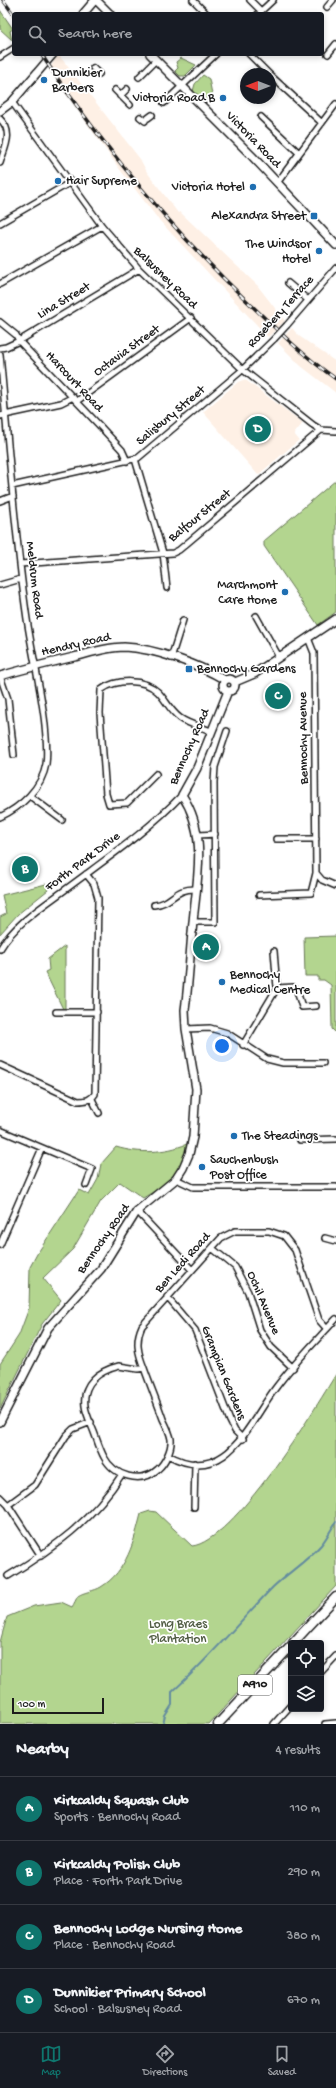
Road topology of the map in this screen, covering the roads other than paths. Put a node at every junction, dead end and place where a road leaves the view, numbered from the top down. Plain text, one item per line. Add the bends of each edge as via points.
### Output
1 (96, 0) edge
2 (193, 0) edge
3 (250, 0) edge
4 (273, 0) edge
5 (333, 0) edge
6 (326, 7) dead end
7 (86, 12) edge
8 (108, 12) edge
9 (205, 12) edge
10 (259, 12) edge
11 (336, 44) edge
12 (12, 49) edge
13 (328, 54) dead end
14 (51, 56) edge
15 (152, 56) edge
16 (214, 56) edge
17 (251, 56) edge
18 (0, 57) edge
19 (156, 60) junction
20 (93, 68) dead end
21 (264, 68) edge
22 (99, 74) dead end
23 (139, 77) dead end
24 (276, 80) edge
25 (182, 86) junction
26 (127, 89) dead end
27 (115, 90) dead end
28 (120, 96) junction
29 (12, 102) junction
30 (164, 103) dead end
31 (336, 104) edge
32 (130, 105) dead end
33 (0, 111) edge
34 (140, 116) dead end
35 (261, 117) dead end
36 (148, 118) dead end
37 (0, 119) edge
38 (322, 124) junction
39 (299, 153) junction
40 (0, 163) edge
41 (71, 182) junction
42 (277, 183) junction
43 (0, 223) edge
44 (102, 226) junction
45 (336, 245) edge
46 (336, 268) edge
47 (139, 269) junction
48 (288, 283) dead end
49 (0, 284) edge
50 (308, 300) junction
51 (191, 318) junction
52 (0, 322) edge
53 (18, 341) junction
54 (0, 348) edge
55 (0, 354) edge
56 (242, 370) junction
57 (73, 397) junction
58 (77, 401) junction
59 (6, 415) junction
60 (0, 416) edge
61 (322, 430) junction
62 (336, 431) edge
63 (137, 458) junction
64 (128, 461) junction
65 (12, 486) junction
66 (13, 496) junction
67 (0, 501) edge
68 (163, 553) junction
69 (20, 564) junction
70 (21, 579) junction
71 (0, 585) edge
72 (167, 588) dead end
73 (256, 616) dead end
74 (336, 619) edge
75 (183, 620) dead end
76 (308, 638) junction
77 (279, 657) junction
78 (172, 658) junction
79 (37, 666) junction
80 (0, 676) edge
81 (225, 680) junction
82 (235, 682) junction
83 (228, 691) junction
84 (211, 731) junction
85 (227, 731) dead end
86 (14, 756) dead end
87 (156, 774) dead end
88 (182, 795) junction
89 (30, 796) junction
90 (0, 817) edge
91 (62, 820) dead end
92 (215, 834) junction
93 (199, 835) junction
94 (276, 839) dead end
95 (316, 839) junction
96 (316, 873) junction
97 (86, 874) junction
98 (336, 886) edge
99 (197, 889) junction
100 (259, 894) dead end
101 (154, 905) dead end
102 (193, 922) junction
103 (0, 949) edge
104 (274, 951) dead end
105 (277, 988) junction
106 (316, 1006) dead end
107 (56, 1012) dead end
108 (97, 1012) junction
109 (186, 1029) junction
110 (243, 1045) junction
111 (323, 1063) dead end
112 (0, 1066) edge
113 (92, 1099) junction
114 (99, 1113) dead end
115 (0, 1130) edge
116 (336, 1139) edge
117 (300, 1140) dead end
118 (42, 1148) junction
119 (176, 1179) junction
120 (86, 1185) dead end
121 (336, 1187) edge
122 (137, 1211) junction
123 (325, 1238) dead end
124 (336, 1240) edge
125 (0, 1245) edge
126 (212, 1248) junction
127 (192, 1270) junction
128 (167, 1297) junction
129 (336, 1319) edge
130 (327, 1329) junction
131 (144, 1368) junction
132 (293, 1368) junction
133 (0, 1422) edge
134 (91, 1422) junction
135 (243, 1439) junction
136 (168, 1455) junction
137 (195, 1463) junction
138 (122, 1474) junction
139 (0, 1497) edge
140 (8, 1505) junction
141 (194, 1507) dead end
142 (41, 1556) junction
143 (8, 1576) dead end
144 (336, 1597) edge
145 (297, 1640) edge
146 (288, 1649) edge
147 (336, 1656) edge
148 (324, 1669) edge
149 (288, 1708) edge
150 (336, 1723) edge
151 (218, 1724) edge
152 (274, 1724) edge
153 (325, 1724) edge

1 - 7 street
1 - 8 street
2 - 9 street
3 - 10 street
4 - 10 street
5 - 6 street
11 - 13 street
12 - 18 street
14 - 29 street
15 - 19 street, Victoria Road
16 - 25 street
17 - 21 street
19 - 23 street
19 - 25 street, Victoria Road
20 - 22 street
24 - 38 street
25 - 30 street
25 - 42 street, Victoria Road
26 - 28 street
27 - 28 street
28 - 32 street
29 - 33 street
29 - 41 street, Balsusney Road
31 - 38 street
34 - 36 street
35 - 39 street
37 - 40 street via 8,130 8,139
38 - 39 street
39 - 42 street
41 - 43 street
41 - 44 street, Balsusney Road
42 - 45 street, Victoria Road
44 - 47 street, Balsusney Road
44 - 49 street
46 - 50 street, Rosebery Terrace
47 - 51 street, Balsusney Road
47 - 53 street, Lina Street
48 - 50 street
50 - 56 street, Rosebery Terrace, bridge via 274,339
51 - 56 street, Balsusney Road
51 - 58 street, Octavia Street
52 - 53 street, Harcourt Road via 16,335
53 - 54 street, Lina Street via 6,348
53 - 57 street, Harcourt Road
55 - 59 street, Meldrum Road
56 - 61 street, Balsusney Road
56 - 63 street, Salisbury Street
57 - 58 street, Harcourt Road
57 - 59 street via 61,403
58 - 64 street, Harcourt Road via 122,450
59 - 60 street
59 - 65 street, Meldrum Road
61 - 62 street
61 - 68 street, Balfour Street via 179,550
63 - 64 street, Salisbury Street
63 - 68 street
64 - 65 street, Salisbury Street
65 - 66 street, Meldrum Road
66 - 67 street
66 - 69 street, Meldrum Road
68 - 69 street, Balfour Street
68 - 72 street
69 - 70 street, Meldrum Road
70 - 71 street
70 - 79 street, Meldrum Road
73 - 77 street
74 - 76 street
75 - 78 street
76 - 77 street
76 - 95 street, Bennochy Avenue via 314,653
77 - 82 street via 254,674
78 - 79 street, Hendry Road via 135,648 115,648
78 - 81 street, Hendry Road
79 - 80 street, Hendry Road
79 - 89 street, Meldrum Road via 47,752 46,766
80 - 86 street via 8,699
81 - 82 street
81 - 83 street via 224,688
82 - 83 street via 234,689
83 - 84 street, Bennochy Road
84 - 87 street via 181,719 173,713 158,692 145,684 120,682 101,690 104,779 109,804 127,803
84 - 88 street, Bennochy Road via 197,768
85 - 92 street, Bennochy Road via 215,767
88 - 93 street, Bennochy Road via 191,808
88 - 97 street, Forth Park Drive via 163,816
89 - 90 street, Meldrum Road
89 - 91 street
92 - 93 street
92 - 102 street, Bennochy Road via 215,922
93 - 99 street, Bennochy Road via 200,867
94 - 95 street
95 - 96 street, Bennochy Avenue
96 - 98 street via 322,880
96 - 100 street, Bennochy Avenue via 313,893
97 - 103 street, Forth Park Drive via 31,915
97 - 108 street via 94,884 98,898
99 - 101 street via 182,890 164,903
99 - 102 street, Bennochy Road
102 - 109 street, Bennochy Road via 185,1010
104 - 105 street
105 - 106 street via 293,987 297,991 302,1007
105 - 110 street
107 - 108 street
108 - 113 street via 97,1088
109 - 110 street via 210,1028 227,1033
109 - 119 street, Bennochy Road via 196,1089 189,1154
110 - 111 street via 267,1059 283,1063
112 - 113 street via 78,1100
113 - 114 street
115 - 118 street
116 - 117 street
118 - 120 street via 92,1169
118 - 125 street
119 - 121 street via 193,1186
119 - 122 street, Bennochy Road
122 - 127 street
122 - 133 street, Bennochy Road via 101,1268 48,1328
123 - 124 street
126 - 127 street, Ben Ledi Road
126 - 130 street, Ben Ledi Road via 222,1238 235,1232 269,1231 284,1236 295,1250 319,1320
126 - 132 street, Ochil Avenue via 235,1267 248,1292 260,1330 271,1347
127 - 128 street, Ben Ledi Road
128 - 131 street, Ben Ledi Road via 144,1323 139,1333 138,1351
128 - 135 street, Grampian Gardens via 195,1330 234,1431
129 - 130 street
130 - 132 street
131 - 134 street via 119,1366 95,1376 87,1388 85,1398 85,1407
131 - 136 street via 171,1439
132 - 135 street via 277,1386
134 - 138 street via 103,1457 110,1466
134 - 140 street via 73,1429 66,1436 35,1485
135 - 137 street via 218,1459
136 - 137 street
136 - 138 street via 159,1469 150,1475 136,1478
137 - 141 street
138 - 142 street via 96,1510
139 - 140 street
140 - 142 street
142 - 143 street
144 - 145 main road
146 - 151 main road, A910
147 - 148 street
149 - 152 street
150 - 153 street

